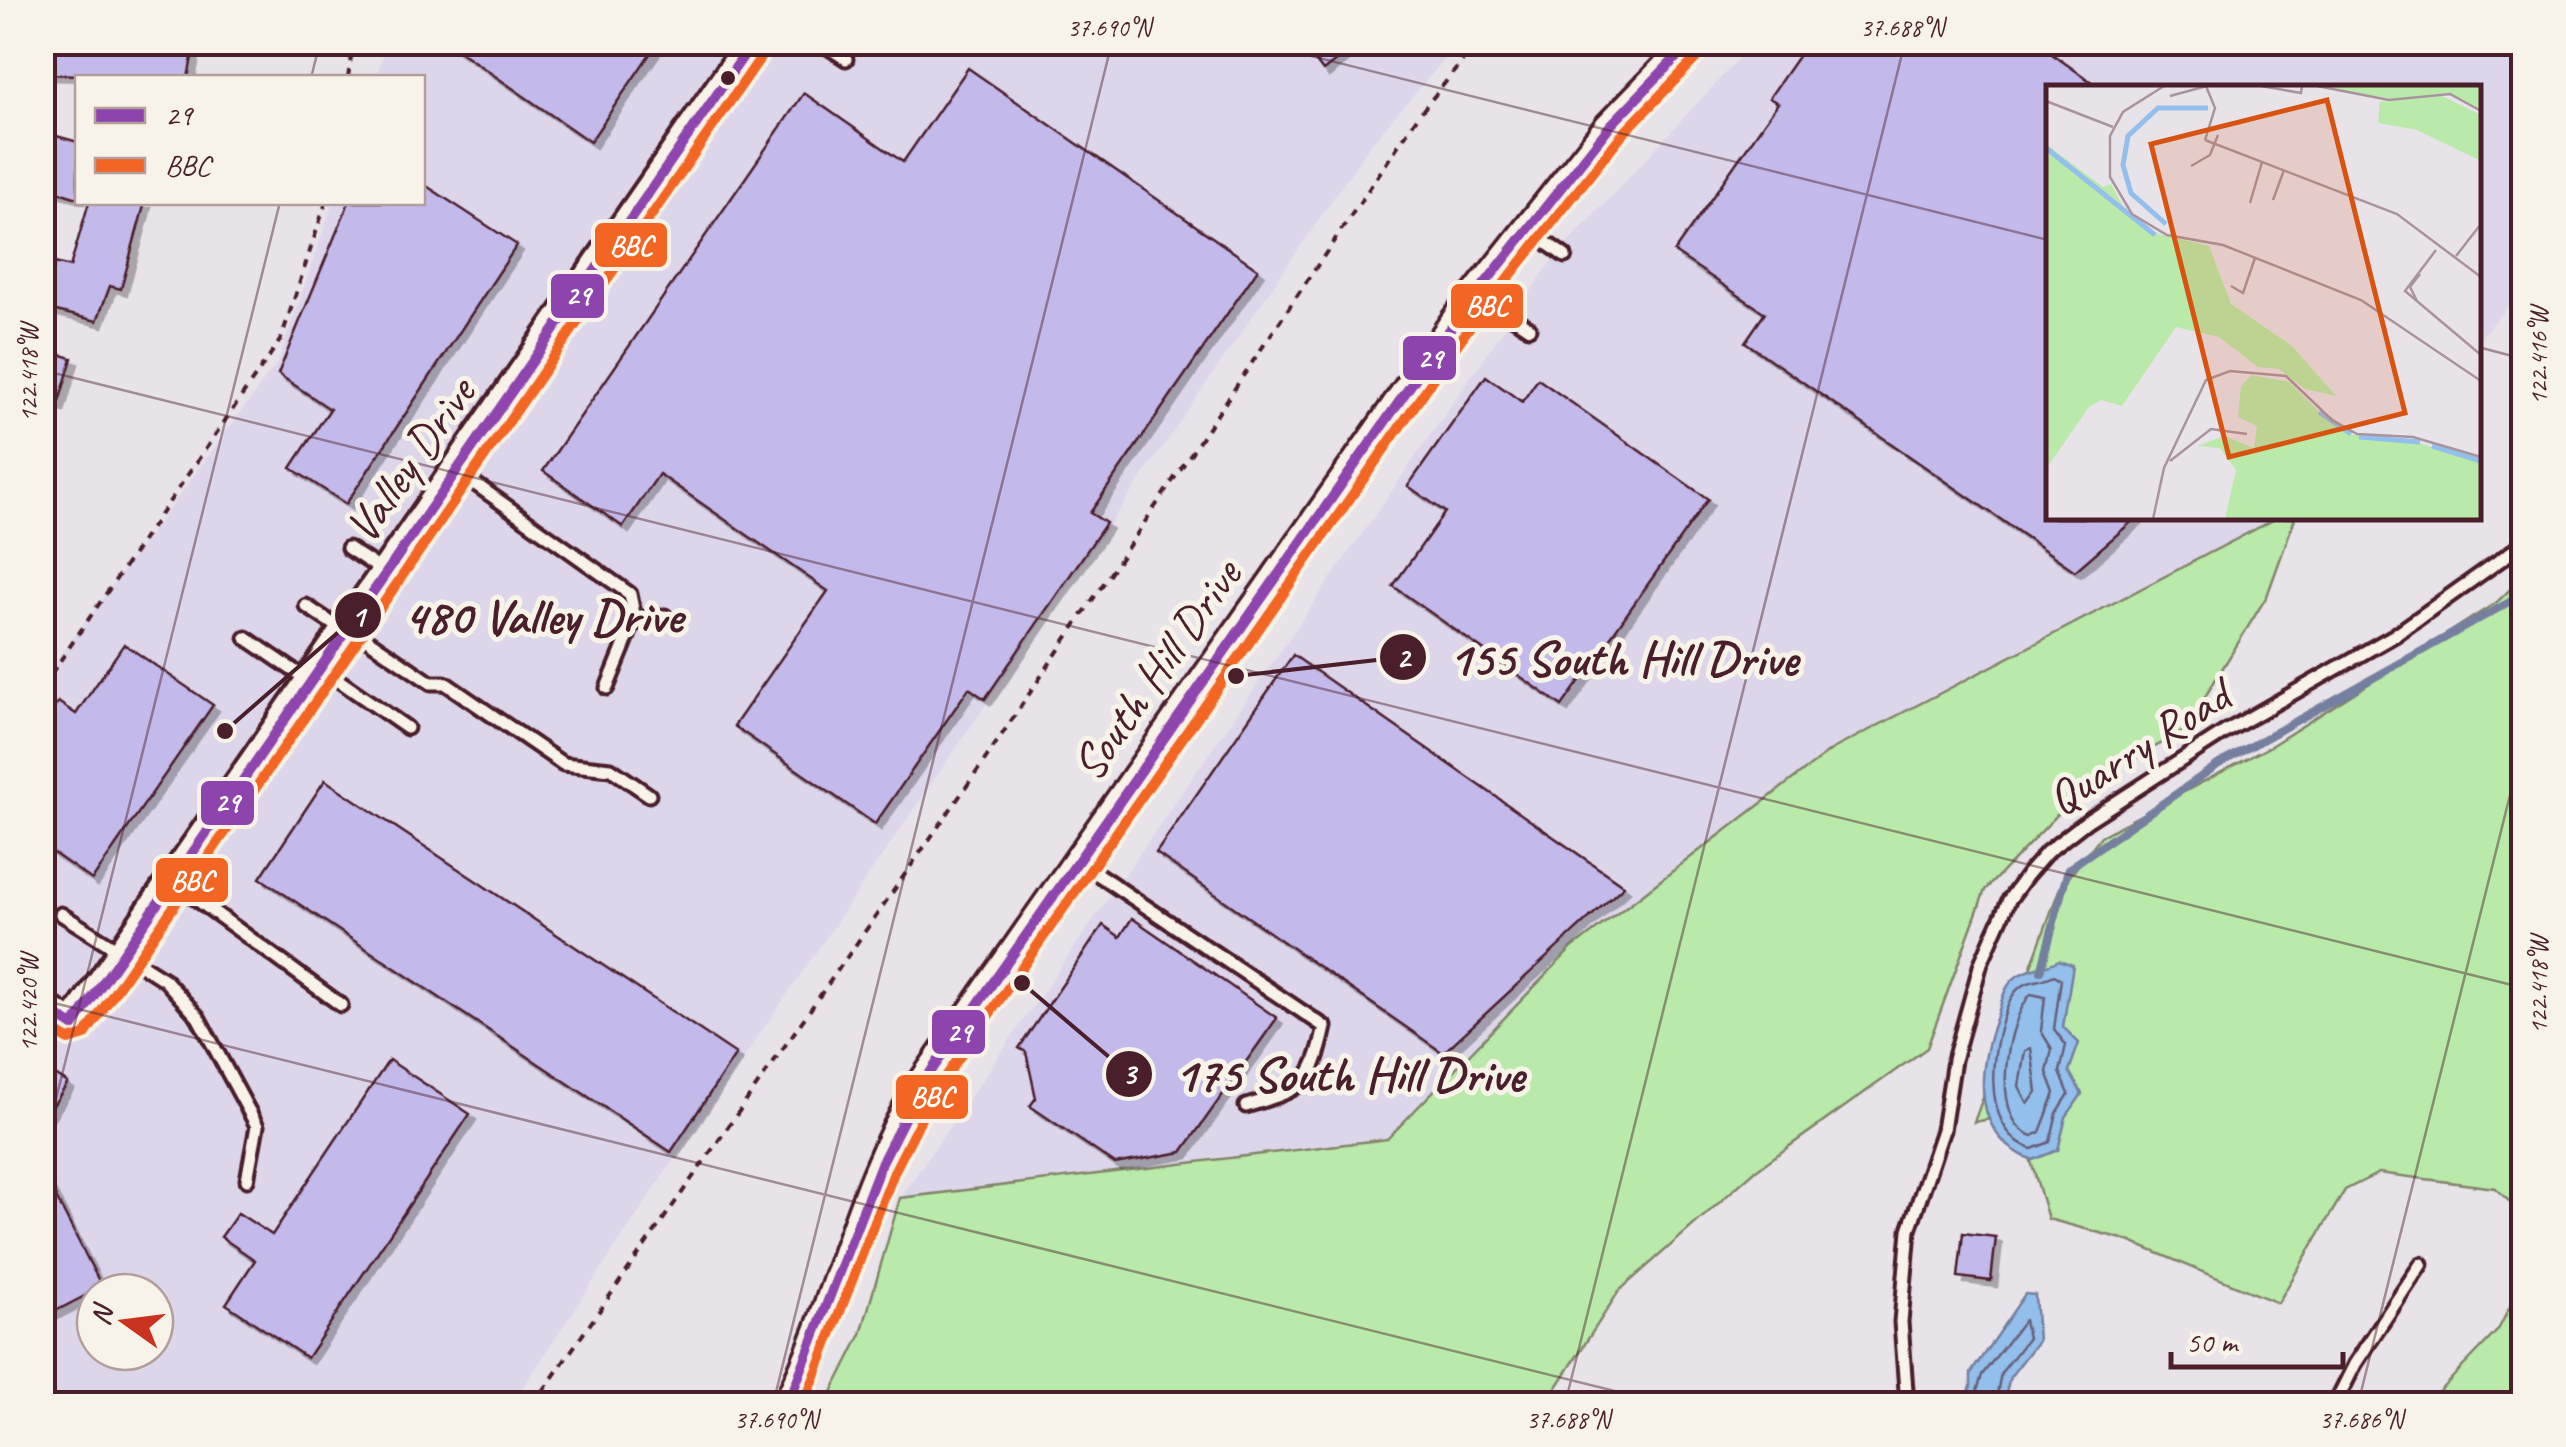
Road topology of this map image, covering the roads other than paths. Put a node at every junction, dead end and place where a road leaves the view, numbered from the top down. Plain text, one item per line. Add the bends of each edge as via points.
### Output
1 (753, 42) edge
2 (820, 42) edge
3 (1690, 42) edge
4 (846, 59) dead end
5 (1526, 229) junction
6 (1565, 256) dead end
7 (1477, 293) junction
8 (1528, 328) dead end
9 (457, 471) junction
10 (2524, 543) edge
11 (348, 548) dead end
12 (386, 573) junction
13 (306, 606) dead end
14 (666, 616) dead end
15 (635, 619) junction
16 (347, 630) junction
17 (246, 638) dead end
18 (316, 676) junction
19 (607, 688) dead end
20 (407, 728) dead end
21 (649, 794) dead end
22 (1078, 860) junction
23 (173, 882) junction
24 (61, 914) dead end
25 (124, 952) junction
26 (342, 1005) dead end
27 (42, 1006) edge
28 (73, 1026) joint
29 (1246, 1106) dead end
30 (247, 1180) dead end
31 (2421, 1264) dead end
32 (788, 1404) edge
33 (1907, 1404) edge
34 (2335, 1404) edge

1 - 9 main road, Valley Drive
2 - 4 lane
3 - 5 street, South Hill Drive
5 - 6 lane
5 - 7 street, South Hill Drive
7 - 8 lane
7 - 22 street, South Hill Drive
9 - 12 main road, Valley Drive
9 - 15 lane via 621,586 630,594
10 - 33 lane, Quarry Road via 2424,617 2182,759 2047,852 2010,900 1981,963 1943,1130 1920,1191 1903,1276
11 - 12 lane
12 - 16 main road, Valley Drive
13 - 16 lane
14 - 15 lane
15 - 19 lane
16 - 18 main road, Valley Drive
16 - 21 lane via 430,682 445,683 563,764 611,769
17 - 18 lane
18 - 20 lane
18 - 23 main road, Valley Drive
22 - 29 lane via 1325,1028 1316,1067 1290,1093
22 - 32 street, South Hill Drive via 895,1131
23 - 25 main road, Valley Drive
23 - 26 lane
24 - 25 lane
25 - 28 main road, Valley Drive
25 - 30 lane via 165,980 198,1016 228,1066 257,1126
27 - 28 street
31 - 34 lane

